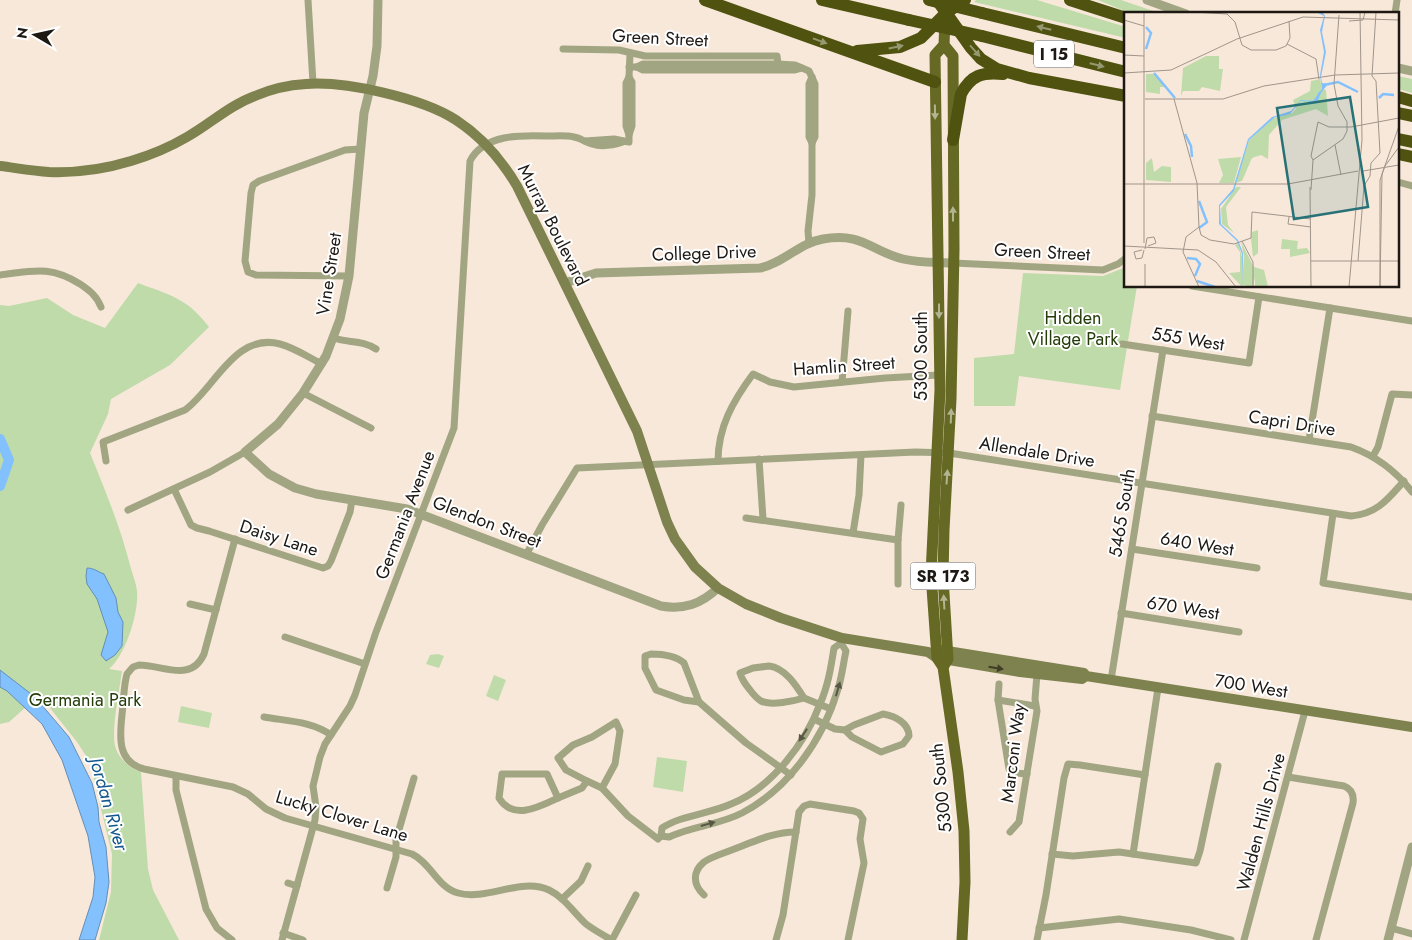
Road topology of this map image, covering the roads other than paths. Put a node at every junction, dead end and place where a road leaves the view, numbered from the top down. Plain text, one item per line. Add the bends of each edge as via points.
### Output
1 (308, 0) edge
2 (378, 0) edge
3 (705, 0) edge
4 (822, 0) edge
5 (930, 0) edge
6 (937, 0) edge
7 (965, 0) edge
8 (1070, 0) edge
9 (1147, 0) edge
10 (946, 6) edge
11 (1180, 12) edge
12 (1124, 17) edge
13 (944, 45) junction
14 (1124, 48) edge
15 (563, 49) dead end
16 (848, 51) junction
17 (630, 54) junction
18 (778, 64) junction
19 (633, 67) junction
20 (802, 68) junction
21 (1124, 72) edge
22 (1029, 78) junction
23 (935, 82) junction
24 (313, 83) junction
25 (370, 90) junction
26 (1124, 96) edge
27 (953, 140) junction
28 (487, 145) junction
29 (360, 149) junction
30 (0, 166) edge
31 (809, 242) junction
32 (1124, 260) edge
33 (938, 262) junction
34 (953, 263) junction
35 (0, 274) edge
36 (349, 276) junction
37 (565, 283) junction
38 (1204, 288) edge
39 (1259, 297) junction
40 (101, 307) dead end
41 (1330, 308) junction
42 (848, 311) dead end
43 (1412, 321) edge
44 (334, 338) junction
45 (1122, 344) dead end
46 (376, 349) dead end
47 (1163, 350) junction
48 (322, 364) junction
49 (939, 375) junction
50 (842, 382) junction
51 (304, 393) junction
52 (1412, 395) edge
53 (1152, 416) junction
54 (371, 428) dead end
55 (1308, 440) junction
56 (245, 452) junction
57 (943, 453) junction
58 (861, 455) junction
59 (1373, 456) junction
60 (759, 459) junction
61 (106, 461) dead end
62 (718, 461) junction
63 (649, 464) junction
64 (1404, 481) junction
65 (1142, 483) junction
66 (174, 489) junction
67 (1412, 492) edge
68 (352, 500) junction
69 (901, 505) dead end
70 (128, 510) dead end
71 (421, 514) junction
72 (1334, 514) junction
73 (746, 518) dead end
74 (763, 519) junction
75 (853, 533) junction
76 (235, 539) junction
77 (898, 540) junction
78 (1132, 548) junction
79 (526, 554) junction
80 (1257, 568) dead end
81 (898, 584) dead end
82 (718, 588) junction
83 (1412, 597) edge
84 (190, 604) dead end
85 (216, 610) junction
86 (1121, 613) junction
87 (1239, 632) dead end
88 (285, 637) dead end
89 (841, 641) junction
90 (940, 656) junction
91 (365, 664) junction
92 (1037, 674) junction
93 (1086, 676) junction
94 (1111, 680) junction
95 (999, 684) dead end
96 (1158, 688) junction
97 (804, 698) junction
98 (998, 700) junction
99 (699, 702) junction
100 (820, 705) junction
101 (1036, 706) junction
102 (831, 709) junction
103 (1306, 711) junction
104 (264, 717) dead end
105 (814, 719) junction
106 (824, 724) junction
107 (1412, 727) edge
108 (845, 730) junction
109 (331, 735) junction
110 (1218, 766) dead end
111 (781, 767) junction
112 (1026, 774) junction
113 (791, 775) junction
114 (1145, 775) junction
115 (176, 776) junction
116 (1288, 777) junction
117 (414, 778) dead end
118 (587, 781) junction
119 (602, 788) junction
120 (558, 798) junction
121 (314, 825) junction
122 (796, 832) junction
123 (1010, 832) dead end
124 (660, 838) junction
125 (1412, 847) edge
126 (396, 849) junction
127 (1052, 854) junction
128 (1134, 854) junction
129 (588, 866) dead end
130 (288, 883) dead end
131 (297, 886) junction
132 (387, 888) dead end
133 (636, 895) dead end
134 (704, 895) dead end
135 (562, 899) junction
136 (1039, 928) junction
137 (1391, 928) junction
138 (1412, 934) edge
139 (283, 936) edge
140 (232, 940) edge
141 (303, 940) edge
142 (612, 940) edge
143 (776, 940) edge
144 (848, 940) edge
145 (962, 940) edge
146 (1037, 940) edge
147 (1231, 940) edge
148 (1244, 940) edge
149 (1316, 940) edge
150 (1388, 940) edge

1 - 24 street
2 - 25 street, Vine Street via 378,46
3 -> 16 highway
4 -> 21 highway, I 15, bridge
14 -> 5 highway, I 15, bridge
6 - 10 highway
7 - 10 highway
8 - 12 highway
9 - 11 street
10 - 13 main road, 5300 South / SR 173
16 -> 10 highway via 900,47 920,38
10 -> 22 highway via 971,48 982,59 997,69
13 - 23 main road, 5300 South / SR 173 via 935,55
13 - 27 main road, 5300 South / SR 173 via 953,56
15 - 17 street, Green Street via 619,50
16 - 23 highway
17 - 18 street, Green Street via 777,56
17 - 19 street
18 - 19 street via 643,64
18 - 20 street via 795,64
19 - 20 street via 643,70
19 - 28 street via 626,83 627,140 511,136
20 - 31 street via 809,71 815,84
22 - 26 highway
22 - 27 highway via 991,73 976,76 961,94
23 -> 33 main road, 5300 South / SR 173
24 - 25 main road, Murray Boulevard
24 - 30 main road, Murray Boulevard via 253,96 186,138 130,162 76,172
25 - 28 main road, Murray Boulevard via 432,108 455,119
25 - 29 street, Vine Street
34 -> 27 main road, 5300 South / SR 173
28 - 37 main road, Murray Boulevard via 517,186
28 - 71 street, Germania Avenue via 476,151 468,166 454,426
29 - 36 street, Vine Street
29 - 36 street via 345,150 253,185 245,261 248,272 256,275
31 - 33 street, College Drive via 854,239 901,258
31 - 37 street, College Drive via 774,264 760,268 596,273
32 - 34 street, Green Street via 1103,270
33 - 34 street, College Drive
33 -> 49 main road, 5300 South / SR 173
57 -> 34 main road, 5300 South / SR 173
35 - 40 street via 46,270 62,273 92,292
36 - 44 street, Vine Street
37 - 63 main road, Murray Boulevard via 627,409
38 - 39 street
39 - 41 street
39 - 47 street, 555 West via 1249,363
41 - 43 street
41 - 55 street
42 - 50 street
44 - 46 street via 367,343
44 - 48 street, Vine Street
45 - 47 street, 555 West
47 - 53 street, 5465 South
48 - 51 street, Vine Street
48 - 61 street via 278,343 252,345 235,357 185,410 103,442
49 - 50 street, Hamlin Street
49 - 57 main road, 5300 South / SR 173
50 - 62 street, Hamlin Street via 794,387 752,374 727,415
51 - 54 street
51 - 56 street, Vine Street via 278,424
52 - 59 street via 1392,394
53 - 55 street, Capri Drive
53 - 65 street, 5465 South
55 - 59 street, Capri Drive via 1352,447
56 - 66 street, Vine Street
56 - 68 street, Glendon Street via 269,474 288,485
57 - 58 street, Allendale Drive
57 - 65 street, Allendale Drive
57 - 90 main road, 5300 South / SR 173
58 - 60 street, Allendale Drive
58 - 75 street
59 - 64 street, Capri Drive
60 - 62 street, Allendale Drive
60 - 74 street
62 - 63 street, Allendale Drive
63 - 79 street, Allendale Drive via 577,468
63 - 82 main road, Murray Boulevard via 675,539 695,566
64 - 67 street, Capri Drive
64 - 72 street, Allendale Drive via 1368,513
65 - 72 street, Allendale Drive
65 - 78 street, 5465 South
66 - 70 street, Vine Street
66 - 76 street, Daisy Lane via 191,525
68 - 71 street, Glendon Street via 395,506
68 - 76 street, Daisy Lane via 334,553 325,568
69 - 77 street
71 - 79 street, Glendon Street
71 - 91 street, Germania Avenue
72 - 83 street via 1323,583
73 - 74 street
74 - 75 street
75 - 77 street
76 - 85 street
77 - 81 street
78 - 80 street, 640 West
78 - 86 street, 5465 South
79 - 82 street, Glendon Street via 667,607 682,608 698,603
82 - 89 main road, Murray Boulevard via 764,612
84 - 85 street
85 - 115 street, Lucky Clover Lane via 204,654 194,667 180,671 139,665 127,674 121,737 124,754 136,767
86 - 87 street, 670 West
86 - 94 street, 5465 South
88 - 91 street
89 - 90 main road, Murray Boulevard
89 - 100 street via 834,648
102 -> 89 street via 840,684 846,650
90 -> 92 main road, 700 West
90 - 93 main road, 700 West via 1061,669
90 - 145 main road, 5300 South / SR 173 via 962,800
91 - 109 street, Germania Avenue via 350,706
92 - 93 main road, 700 West via 1082,679
92 - 101 street, Marconi Way
93 - 94 main road, 700 West
94 - 96 main road, 700 West
95 - 98 street
96 - 103 main road, 700 West
96 - 114 street
97 - 97 street via 763,702 746,685 740,673 753,668 776,667
97 - 100 street
98 - 101 street
98 - 112 street via 1008,769
99 - 99 street via 681,660 658,654 645,656 646,668 656,690
99 - 111 street via 746,743
100 - 102 street
100 - 105 street
101 - 112 street, Marconi Way
102 - 106 street
103 - 107 main road, 700 West
103 - 116 street, Walden Hills Drive
104 - 109 street via 308,724
105 - 106 street
105 -> 111 street
106 - 108 street
106 - 113 street
108 - 108 street via 883,714 905,724 909,736 903,744 882,752
109 - 121 street, Germania Avenue via 322,750 314,777
110 - 128 street via 1196,863
111 - 113 street
111 - 124 street via 764,785 743,799 671,823 662,828
112 - 123 street, Marconi Way via 1019,822
124 -> 113 street via 742,813 764,800
114 - 127 street via 1068,764
114 - 128 street
115 - 121 street, Lucky Clover Lane via 237,789 266,809
115 - 140 street via 176,790 206,908 217,928
116 - 148 street, Walden Hills Drive
116 - 149 street via 1344,786 1353,796
117 - 126 street
118 - 119 street
118 - 119 street via 566,770 558,758 573,745 616,722 620,731 616,764
118 - 120 street via 582,788
119 - 124 street via 628,816
120 - 120 street via 529,809 509,810 499,798 502,774 547,774
121 - 126 street, Lucky Clover Lane
121 - 131 street, Germania Avenue
122 - 134 street via 762,838 705,862 695,881
122 - 143 street
122 - 144 street via 800,810 808,804 854,811 862,816 864,863
125 - 137 street
126 - 132 street
126 - 135 street, Lucky Clover Lane via 418,857 443,885 460,894 534,887 547,889
127 - 128 street
127 - 136 street
129 - 135 street via 581,881
130 - 131 street
131 - 139 street, Germania Avenue
133 - 142 street
135 - 142 street, Lucky Clover Lane via 588,925
136 - 146 street
136 - 147 street via 1119,920 1191,930
137 - 138 street
137 - 150 street
139 - 141 street

